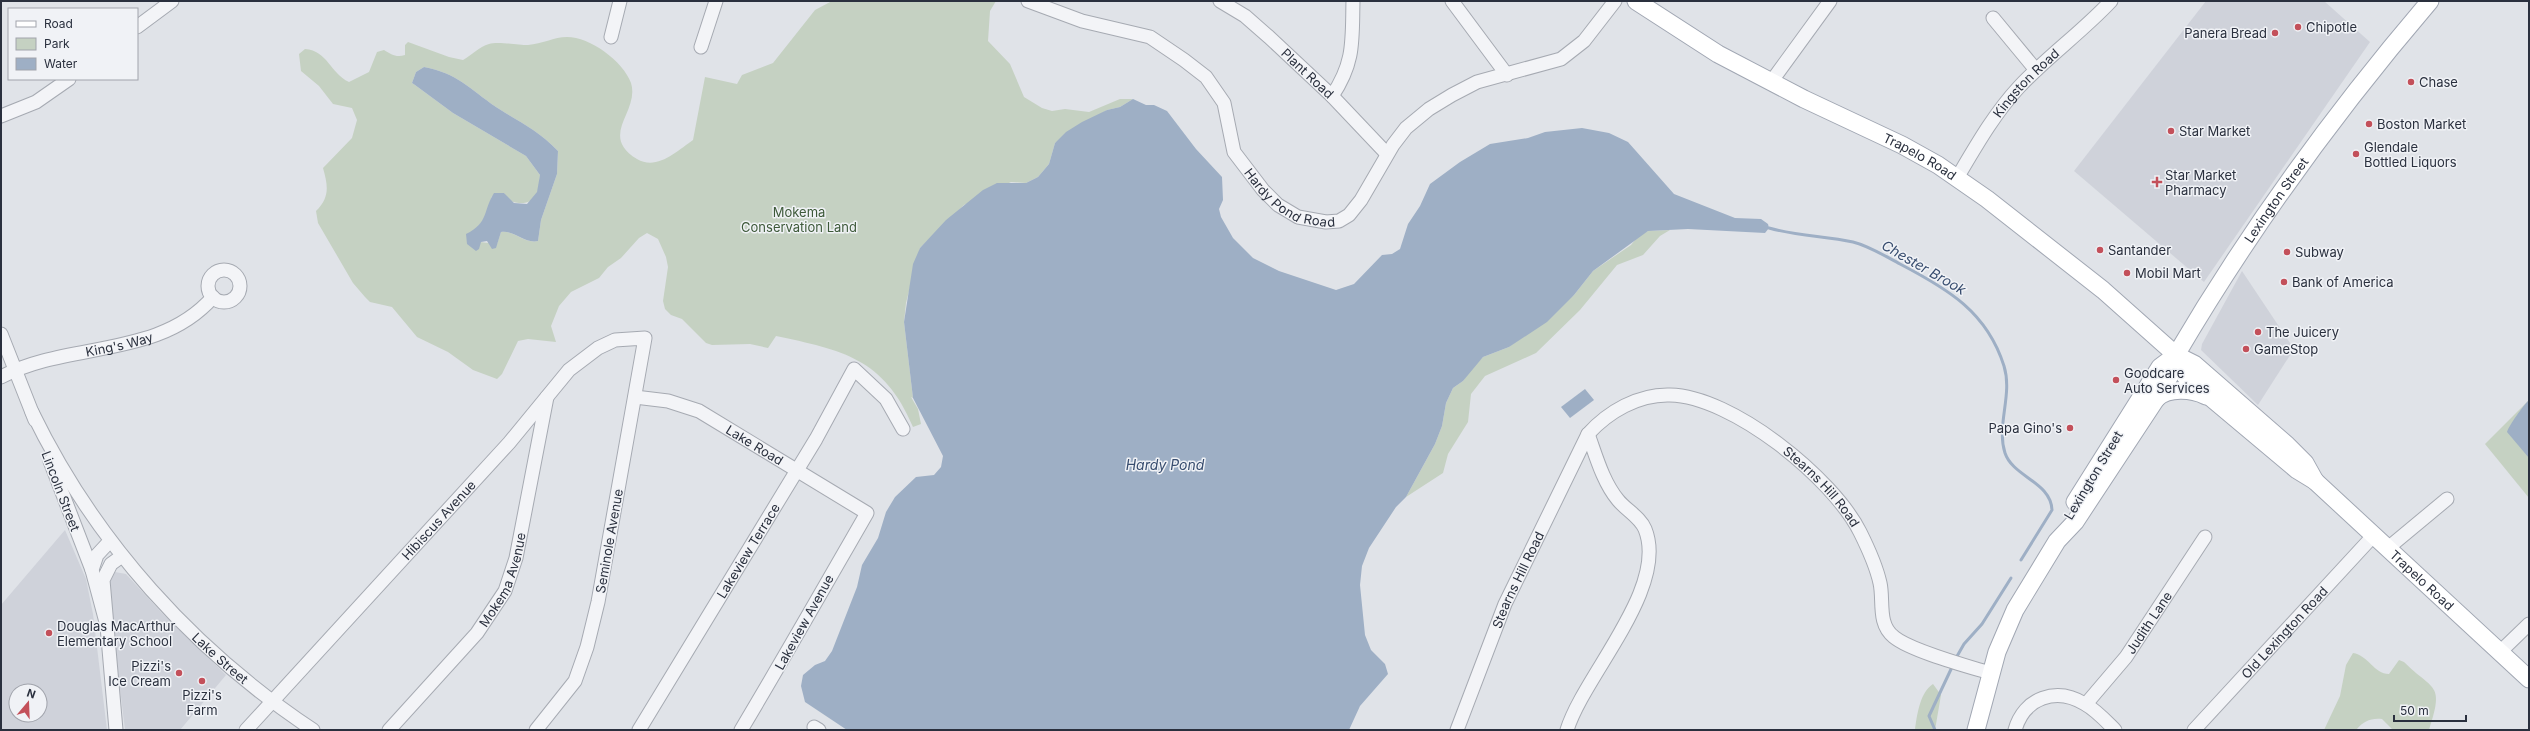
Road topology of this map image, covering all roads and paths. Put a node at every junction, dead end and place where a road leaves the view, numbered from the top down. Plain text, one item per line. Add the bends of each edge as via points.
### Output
1 (172, 1) edge
2 (620, 1) edge
3 (716, 1) edge
4 (1028, 1) edge
5 (1220, 1) edge
6 (1353, 1) edge
7 (1452, 1) edge
8 (1615, 1) edge
9 (1636, 1) edge
10 (1830, 1) edge
11 (2111, 1) edge
12 (2430, 1) edge
13 (1993, 18) dead end
14 (138, 26) edge
15 (611, 37) dead end
16 (701, 47) dead end
17 (2036, 70) junction
18 (1507, 75) junction
19 (68, 80) edge
20 (1771, 82) junction
21 (1332, 96) junction
22 (1, 116) edge
23 (1387, 154) junction
24 (1957, 178) junction
25 (213, 297) dead end
26 (1, 334) edge
27 (645, 338) joint
28 (2176, 355) junction
29 (15, 370) junction
30 (1, 378) edge
31 (547, 396) junction
32 (635, 397) junction
33 (2156, 400) junction
34 (2214, 400) junction
35 (32, 412) junction
36 (903, 429) dead end
37 (1588, 434) junction
38 (796, 471) junction
39 (2315, 481) junction
40 (2447, 499) dead end
41 (867, 513) joint
42 (2374, 535) junction
43 (2205, 537) dead end
44 (110, 541) junction
45 (2057, 542) junction
46 (2388, 548) junction
47 (122, 556) junction
48 (92, 570) junction
49 (106, 622) junction
50 (2529, 624) edge
51 (2500, 652) junction
52 (1990, 673) junction
53 (2529, 679) edge
54 (272, 702) junction
55 (2086, 704) junction
56 (116, 730) edge
57 (246, 730) edge
58 (313, 730) edge
59 (389, 730) edge
60 (536, 730) edge
61 (640, 730) edge
62 (741, 730) edge
63 (1457, 730) edge
64 (1567, 730) edge
65 (1976, 730) edge
66 (2014, 730) edge
67 (2115, 730) edge
68 (2194, 730) edge

1 - 14 street
2 - 15 street
3 - 16 street
4 - 23 street, Hardy Pond Road via 1082,21 1150,38 1206,77 1224,103 1234,152 1263,190 1278,205 1298,217 1326,222 1339,221 1349,215 1361,200
5 - 21 street, Plant Road via 1245,16
6 - 21 street via 1350,56 1345,76
7 - 18 street
8 - 18 street, Hardy Pond Road via 1575,50 1561,59
9 - 20 main road, Trapelo Road via 1718,54
10 - 20 street
11 - 17 street, Kingston Road via 2095,19
12 - 28 main road, Lexington Street via 2323,133 2266,211
13 - 17 street
17 - 24 street, Kingston Road via 2001,107
18 - 23 street, Hardy Pond Road via 1477,82 1429,109 1406,128
19 - 22 street via 36,102
20 - 24 main road, Trapelo Road via 1902,145
21 - 23 street, Plant Road
24 - 28 main road, Trapelo Road via 2098,286
25 - 29 street, King's Way via 196,314 144,340 53,357
26 - 29 street, Lincoln Street
27 - 31 street, Hibiscus Avenue via 615,340 598,348 569,370
27 - 32 street, Seminole Avenue
28 - 33 main road, Lexington Street via 2171,374
28 - 34 main road, Trapelo Road via 2185,376
28 - 39 main road, Trapelo Road via 2194,364 2286,445 2305,463
28 - 45 main road, Lexington Street via 2160,366 2066,516
29 - 30 street, King's Way
29 - 35 street, Lincoln Street
31 - 54 street, Hibiscus Avenue via 504,448
31 - 59 street, Mokema Avenue via 516,558 505,591 477,633
32 - 38 street, Lake Road via 668,401 699,412
32 - 60 street, Seminole Avenue via 598,602 587,647 575,681
33 - 34 main road via 2173,391 2186,390
33 - 45 main road, Lexington Street via 2075,522
34 - 39 main road, Trapelo Road via 2297,470
35 - 44 street, Lincoln Street via 52,454 74,491
35 - 48 street, Lincoln Street
36 - 38 street, Lakeview Terrace via 886,399 854,369
37 - 52 street, Stearns Hill Road via 1601,420 1625,406 1646,397 1670,395 1698,399 1746,422 1778,442 1845,509 1860,531 1874,561 1881,585 1884,624 1894,637
37 - 63 street, Stearns Hill Road via 1504,604
37 - 64 street via 1611,490 1644,528 1649,543 1649,560 1640,591 1622,631 1587,686 1571,716
38 - 41 street, Lake Road
38 - 61 street, Lakeview Terrace
39 - 42 main road, Trapelo Road
40 - 46 street
41 - 62 street, Lakeview Avenue
42 - 46 main road, Trapelo Road
42 - 68 street, Old Lexington Road
43 - 55 street, Judith Lane via 2126,657
44 - 47 street, Lincoln Street
44 - 48 street via 97,555
45 - 52 main road, Lexington Street via 2015,610
46 - 51 main road, Trapelo Road
47 - 49 street, Lincoln Street via 111,564 103,580
47 - 54 street, Lake Street via 192,632
48 - 49 street, Lincoln Street
49 - 56 street, Lincoln Street
50 - 51 street
51 - 53 main road, Trapelo Road
52 - 65 main road, Lexington Street
54 - 57 street, Hibiscus Avenue
54 - 58 street, Lake Street
55 - 66 street via 2066,696 2044,696 2031,703 2023,712
55 - 67 street

